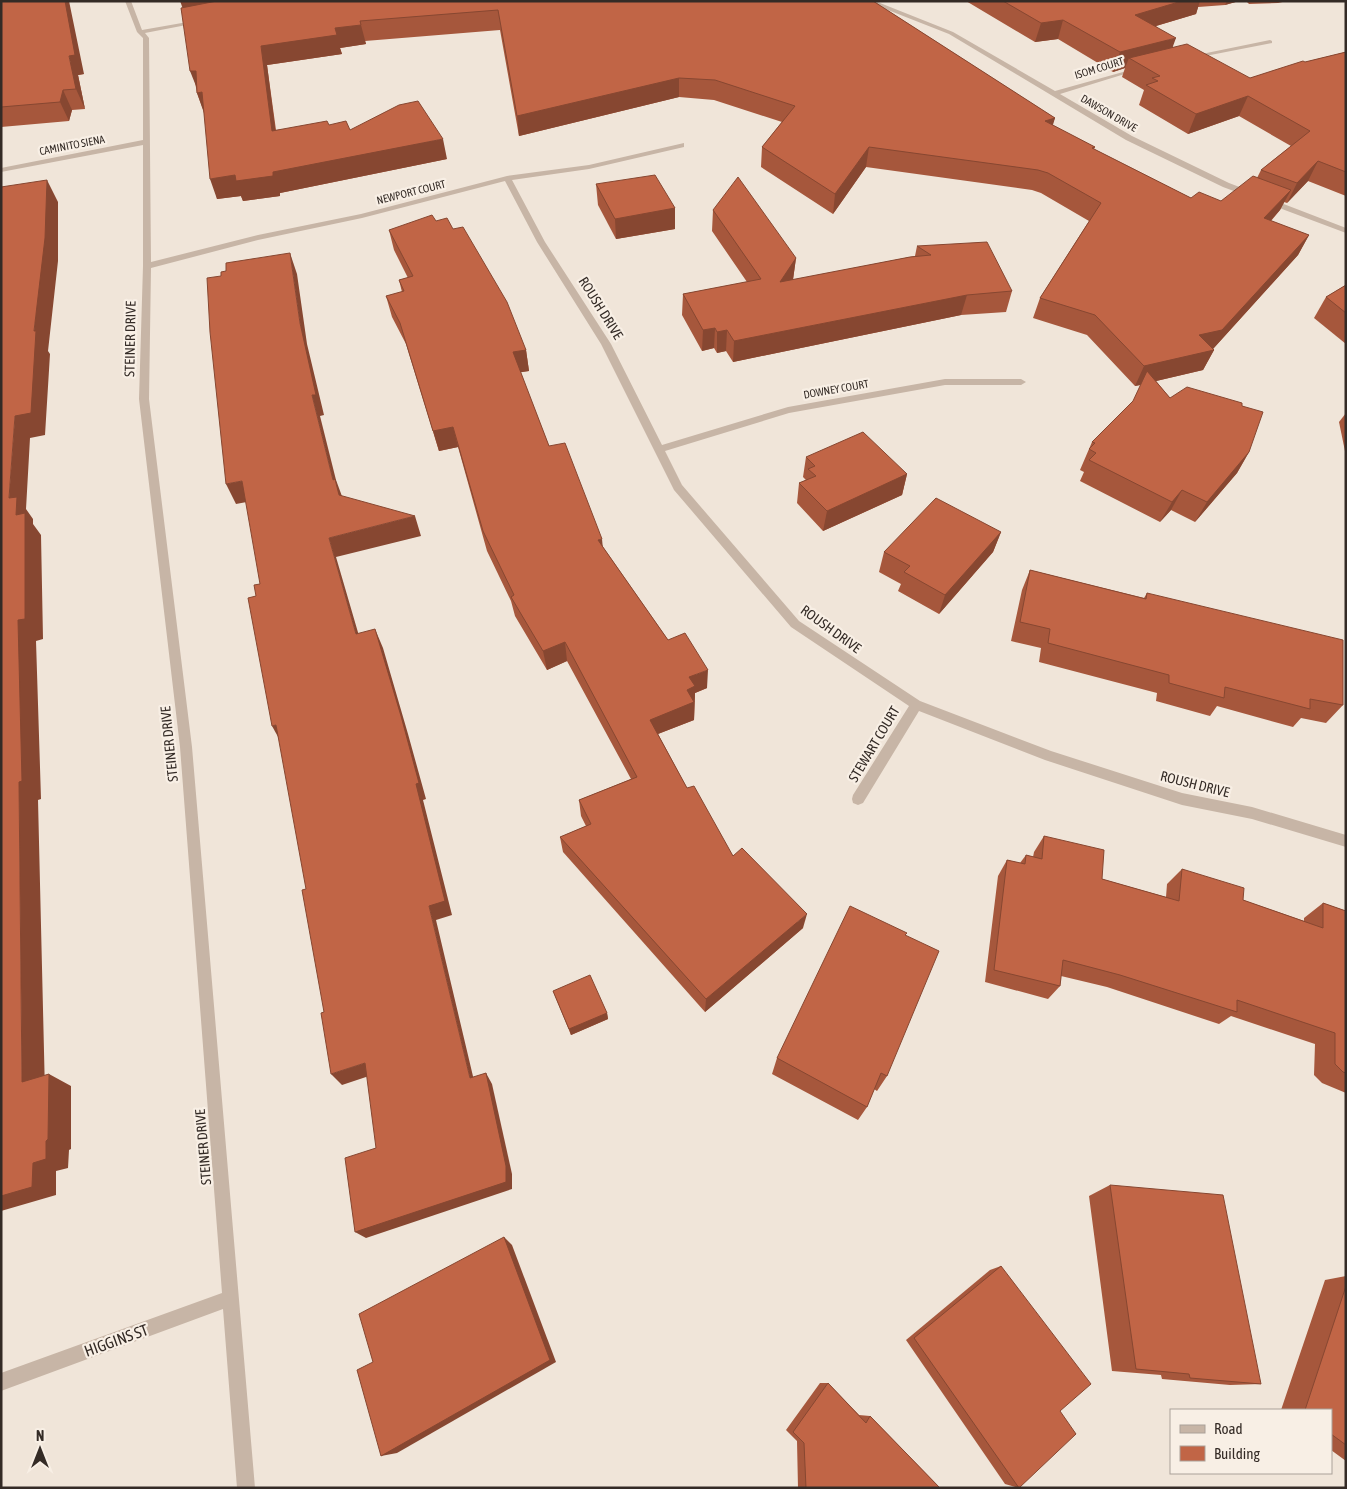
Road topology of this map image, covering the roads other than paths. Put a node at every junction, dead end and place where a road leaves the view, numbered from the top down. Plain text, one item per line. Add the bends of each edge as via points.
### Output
1 (128, 1) edge
2 (868, 1) edge
3 (206, 21) edge
4 (140, 32) junction
5 (1270, 42) dead end
6 (1180, 59) edge
7 (1144, 67) edge
8 (1053, 94) junction
9 (146, 142) junction
10 (681, 145) dead end
11 (1, 170) edge
12 (506, 178) junction
13 (1346, 232) edge
14 (147, 266) junction
15 (1021, 382) dead end
16 (660, 448) junction
17 (916, 705) junction
18 (858, 800) dead end
19 (1346, 840) edge
20 (231, 1298) junction
21 (1, 1382) edge
22 (246, 1488) edge

1 - 4 street, STEINER DRIVE
2 - 8 street, DAWSON DRIVE via 951,33
3 - 4 street
4 - 9 street, STEINER DRIVE via 146,38
5 - 6 street
7 - 8 street, ISOM COURT
8 - 13 street, DAWSON DRIVE via 1129,138 1226,186
9 - 11 street, CAMINITO SIENA
9 - 14 street, STEINER DRIVE
10 - 12 street, NEWPORT COURT via 589,167
12 - 14 street, NEWPORT COURT via 362,216
12 - 16 street, ROUSH DRIVE via 540,242 606,344
14 - 20 street, STEINER DRIVE via 144,399 186,746
15 - 16 street, DOWNEY COURT via 945,382 788,410
16 - 17 street, ROUSH DRIVE via 678,488 795,624
17 - 18 street, STEWART COURT
17 - 19 street, ROUSH DRIVE via 1049,756 1182,799 1252,812
20 - 21 street, HIGGINS ST
20 - 22 street, STEINER DRIVE

